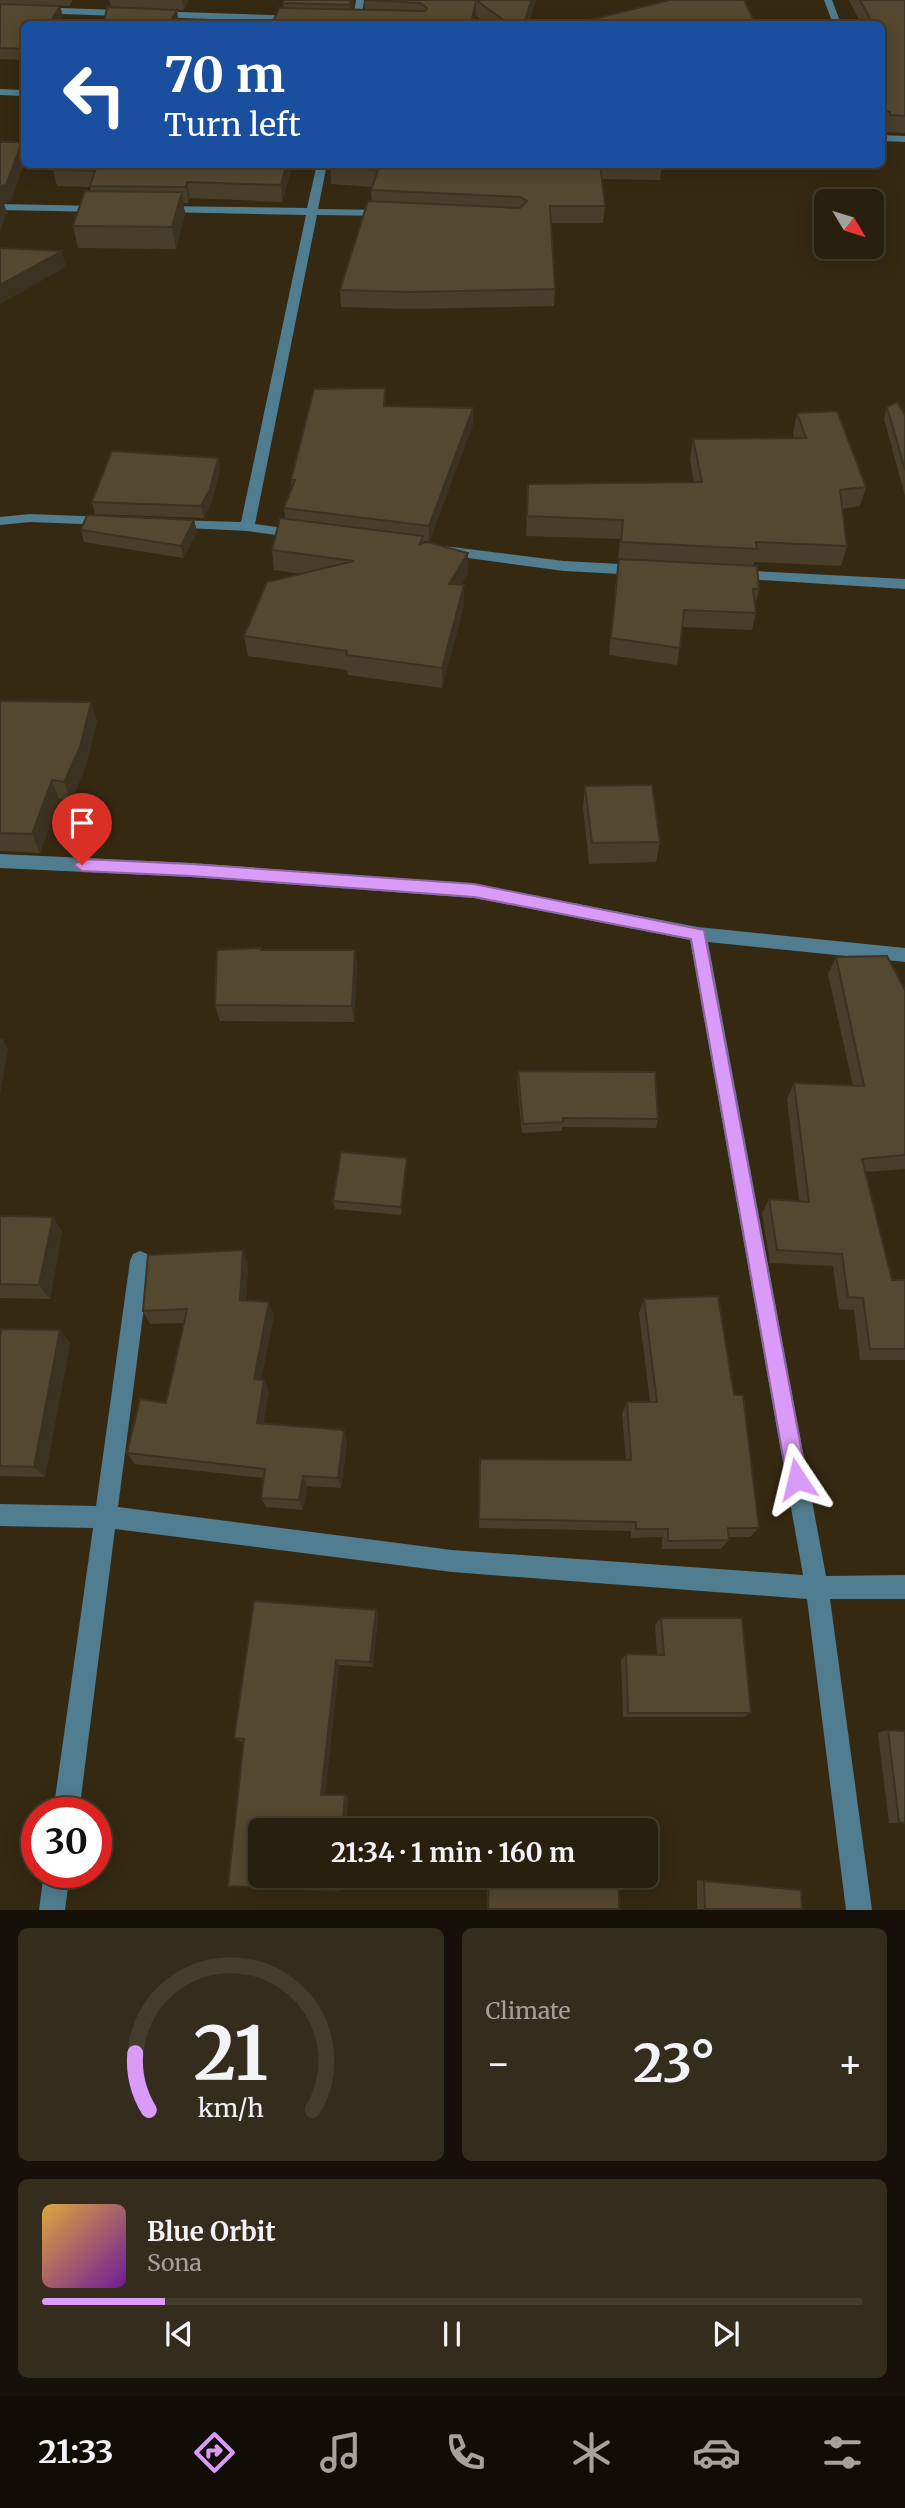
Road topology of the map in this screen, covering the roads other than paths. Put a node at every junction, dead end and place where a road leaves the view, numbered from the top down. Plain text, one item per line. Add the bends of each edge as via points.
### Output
1 (360, 0) edge
2 (828, 0) edge
3 (0, 9) edge
4 (303, 20) edge
5 (358, 21) edge
6 (836, 21) edge
7 (0, 92) edge
8 (21, 93) edge
9 (885, 138) edge
10 (905, 139) edge
11 (321, 168) edge
12 (0, 207) edge
13 (107, 209) edge
14 (148, 209) edge
15 (312, 210) junction
16 (395, 213) edge
17 (0, 521) edge
18 (124, 522) edge
19 (152, 523) edge
20 (247, 527) junction
21 (313, 535) edge
22 (431, 550) edge
23 (659, 571) edge
24 (714, 574) edge
25 (905, 584) edge
26 (0, 861) edge
27 (698, 934) junction
28 (905, 954) edge
29 (140, 1261) dead end
30 (0, 1515) edge
31 (106, 1517) junction
32 (905, 1587) edge
33 (817, 1588) junction
34 (68, 1797) edge
35 (55, 1888) edge
36 (52, 1909) edge
37 (859, 1909) edge

1 - 5 street
2 - 6 street
3 - 4 street
7 - 8 street
9 - 10 street
11 - 15 street
12 - 13 street
14 - 15 street
15 - 16 street
15 - 20 street
17 - 18 street
19 - 20 street
20 - 21 street
22 - 23 street via 564,566
24 - 25 street
26 - 27 street via 474,891
27 - 28 street
27 - 33 street
29 - 31 street
30 - 31 street
31 - 33 street via 452,1561
31 - 34 street
32 - 33 street
33 - 37 street
35 - 36 street

